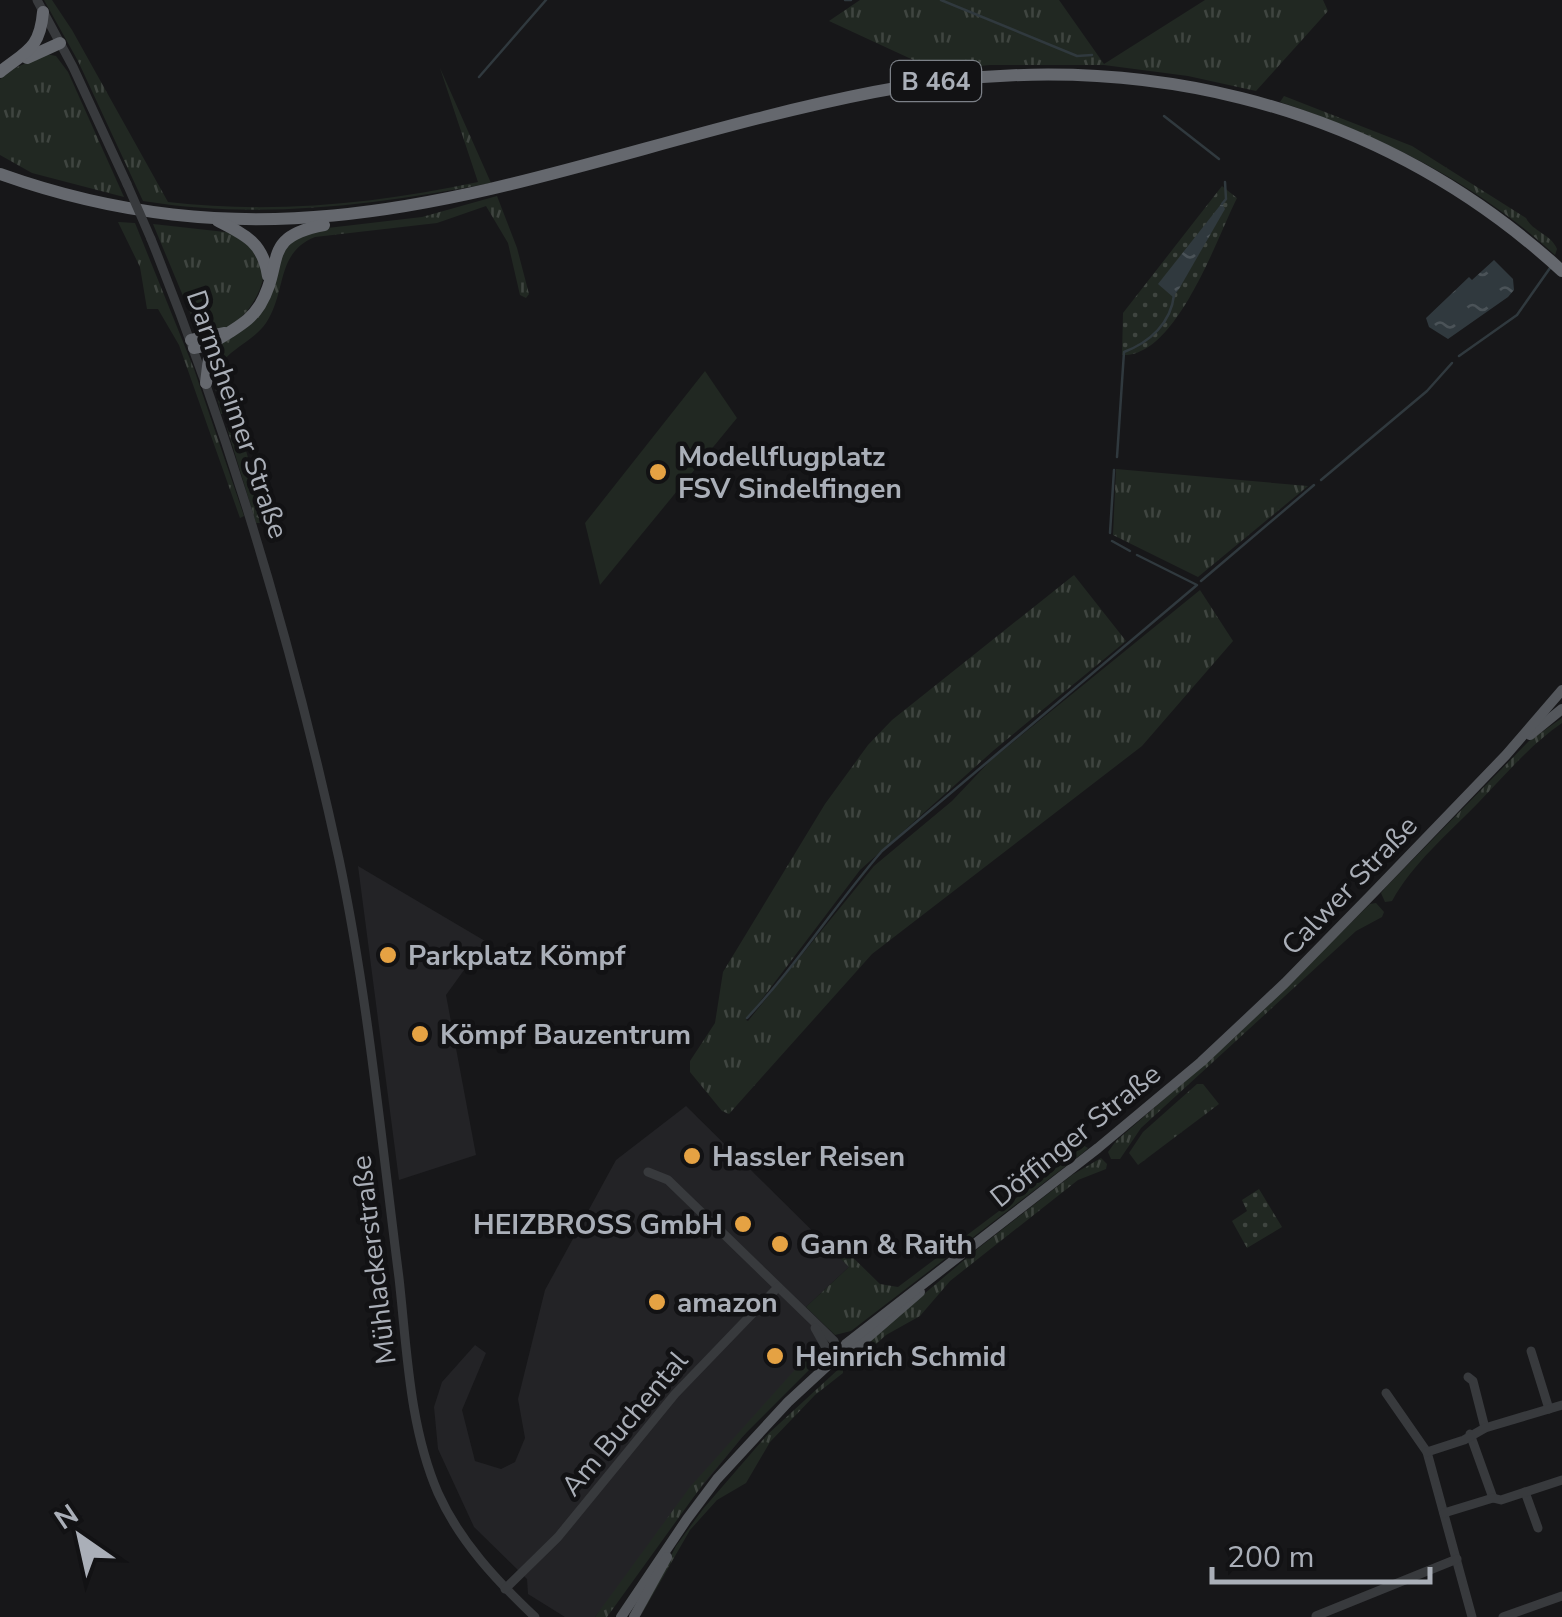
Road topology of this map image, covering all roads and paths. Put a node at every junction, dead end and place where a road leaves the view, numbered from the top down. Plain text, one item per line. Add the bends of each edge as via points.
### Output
1 (40, 6) edge
2 (58, 40) junction
3 (34, 46) junction
4 (20, 58) junction
5 (0, 72) edge
6 (0, 163) edge
7 (0, 174) edge
8 (24, 182) junction
9 (345, 216) junction
10 (214, 219) junction
11 (1541, 256) junction
12 (1562, 271) edge
13 (268, 278) junction
14 (1562, 281) edge
15 (228, 333) junction
16 (215, 342) junction
17 (192, 344) junction
18 (206, 383) junction
19 (1562, 690) edge
20 (1562, 709) edge
21 (1506, 754) junction
22 (340, 864) joint
23 (1222, 1043) joint
24 (648, 1172) dead end
25 (778, 1287) junction
26 (1531, 1352) dead end
27 (839, 1355) junction
28 (1468, 1377) dead end
29 (1386, 1394) dead end
30 (1562, 1405) edge
31 (1548, 1409) junction
32 (1485, 1428) junction
33 (1470, 1434) junction
34 (1428, 1452) junction
35 (1562, 1480) edge
36 (1525, 1492) junction
37 (1493, 1498) junction
38 (1444, 1513) junction
39 (1538, 1528) dead end
40 (668, 1546) junction
41 (1457, 1558) junction
42 (504, 1588) junction
43 (1562, 1596) edge
44 (1316, 1616) edge
45 (535, 1617) edge
46 (621, 1617) edge
47 (634, 1617) edge
48 (1472, 1617) edge
49 (1503, 1617) edge

1 - 2 street, Darmsheimer Straße
1 - 3 highway via 42,30
2 - 3 highway
2 - 4 highway
2 - 17 street, Darmsheimer Straße, bridge via 151,238
3 - 4 highway
4 - 5 highway
6 - 8 highway
7 - 8 highway, B 464
8 - 10 highway, B 464 via 106,205
9 - 10 highway, B 464
9 - 11 highway, B 464 via 504,188 842,98 1010,74 1106,75 1215,90 1314,120 1415,167
9 - 13 highway via 289,236
10 - 13 highway via 256,242
11 - 12 highway, B 464
11 - 14 highway, B 464
13 - 15 highway via 262,302
15 - 16 highway
15 - 17 highway
16 - 17 highway
16 - 18 highway
17 - 18 street, Darmsheimer Straße
18 - 22 street, Darmsheimer Straße via 275,597
19 - 21 main road, Calwer Straße
20 - 21 main road, Calwer Straße
21 - 23 main road, Calwer Straße
22 - 42 street, Mühlackerstraße via 366,1008 413,1402 442,1502
23 - 27 main road, Döffinger Straße
24 - 25 street via 668,1180
25 - 27 street via 834,1341
25 - 42 street, Am Buchental
26 - 31 street
27 - 40 main road, Döffinger Straße via 740,1453
28 - 32 street
29 - 34 street
30 - 31 street
31 - 32 street
32 - 33 street
33 - 34 street
33 - 37 street
34 - 38 street
35 - 36 street
36 - 37 street
36 - 39 street
37 - 38 street
38 - 41 street
40 - 46 main road, Döffinger Straße
40 - 47 main road, Döffinger Straße
41 - 44 street
41 - 48 street
42 - 45 street, Mühlackerstraße
43 - 49 street

